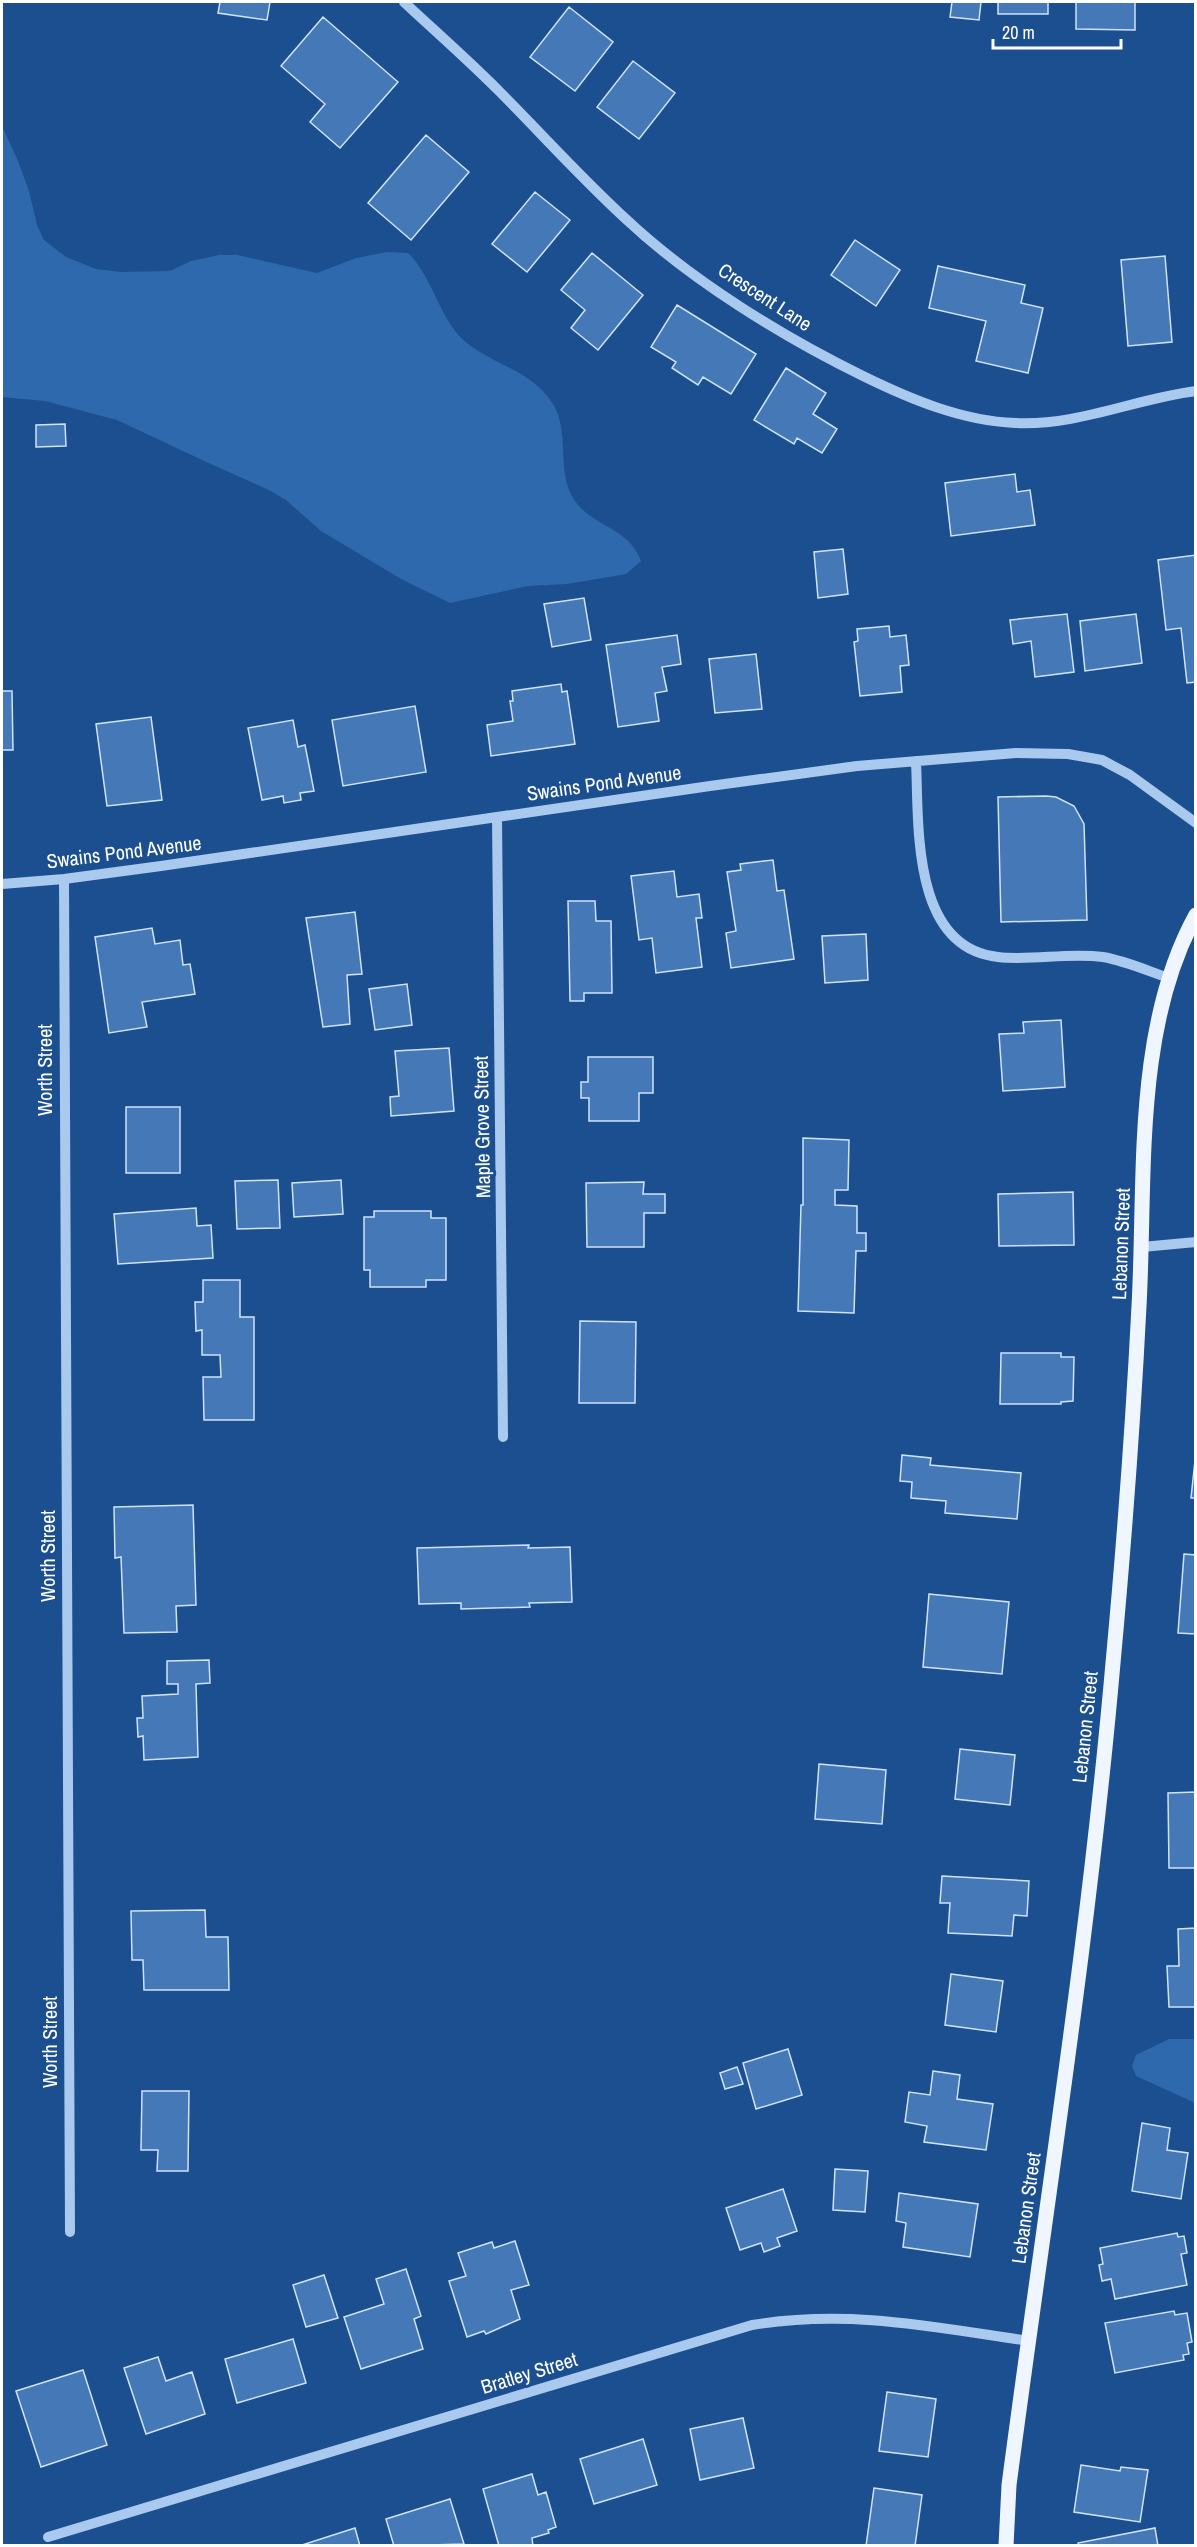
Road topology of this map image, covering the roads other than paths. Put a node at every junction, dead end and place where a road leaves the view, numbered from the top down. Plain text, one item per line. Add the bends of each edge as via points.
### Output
1 (404, 2) edge
2 (1196, 391) edge
3 (916, 761) junction
4 (497, 817) junction
5 (1196, 823) edge
6 (64, 879) junction
7 (2, 884) edge
8 (1196, 915) edge
9 (1169, 978) junction
10 (1196, 1242) edge
11 (1142, 1247) junction
12 (503, 1437) dead end
13 (70, 2232) dead end
14 (1029, 2341) junction
15 (48, 2537) dead end
16 (1006, 2546) edge

1 - 2 street, Crescent Lane via 628,221 684,266 767,322 869,379 952,412 1012,423 1073,420
3 - 4 street, Swains Pond Avenue
3 - 5 street, Swains Pond Avenue via 1016,753 1094,758 1130,775
3 - 9 street via 921,853 928,890 939,919 952,938 995,957 1104,957
4 - 6 street, Swains Pond Avenue
4 - 12 street, Maple Grove Street
6 - 7 street, Swains Pond Avenue
6 - 13 street, Worth Street
8 - 9 main road, Lebanon Street
9 - 11 main road, Lebanon Street via 1152,1064
10 - 11 street
11 - 14 main road, Lebanon Street via 1132,1441 1113,1668 1091,1876
14 - 15 street, Bratley Street via 846,2317 752,2325
14 - 16 main road, Lebanon Street via 1009,2485

